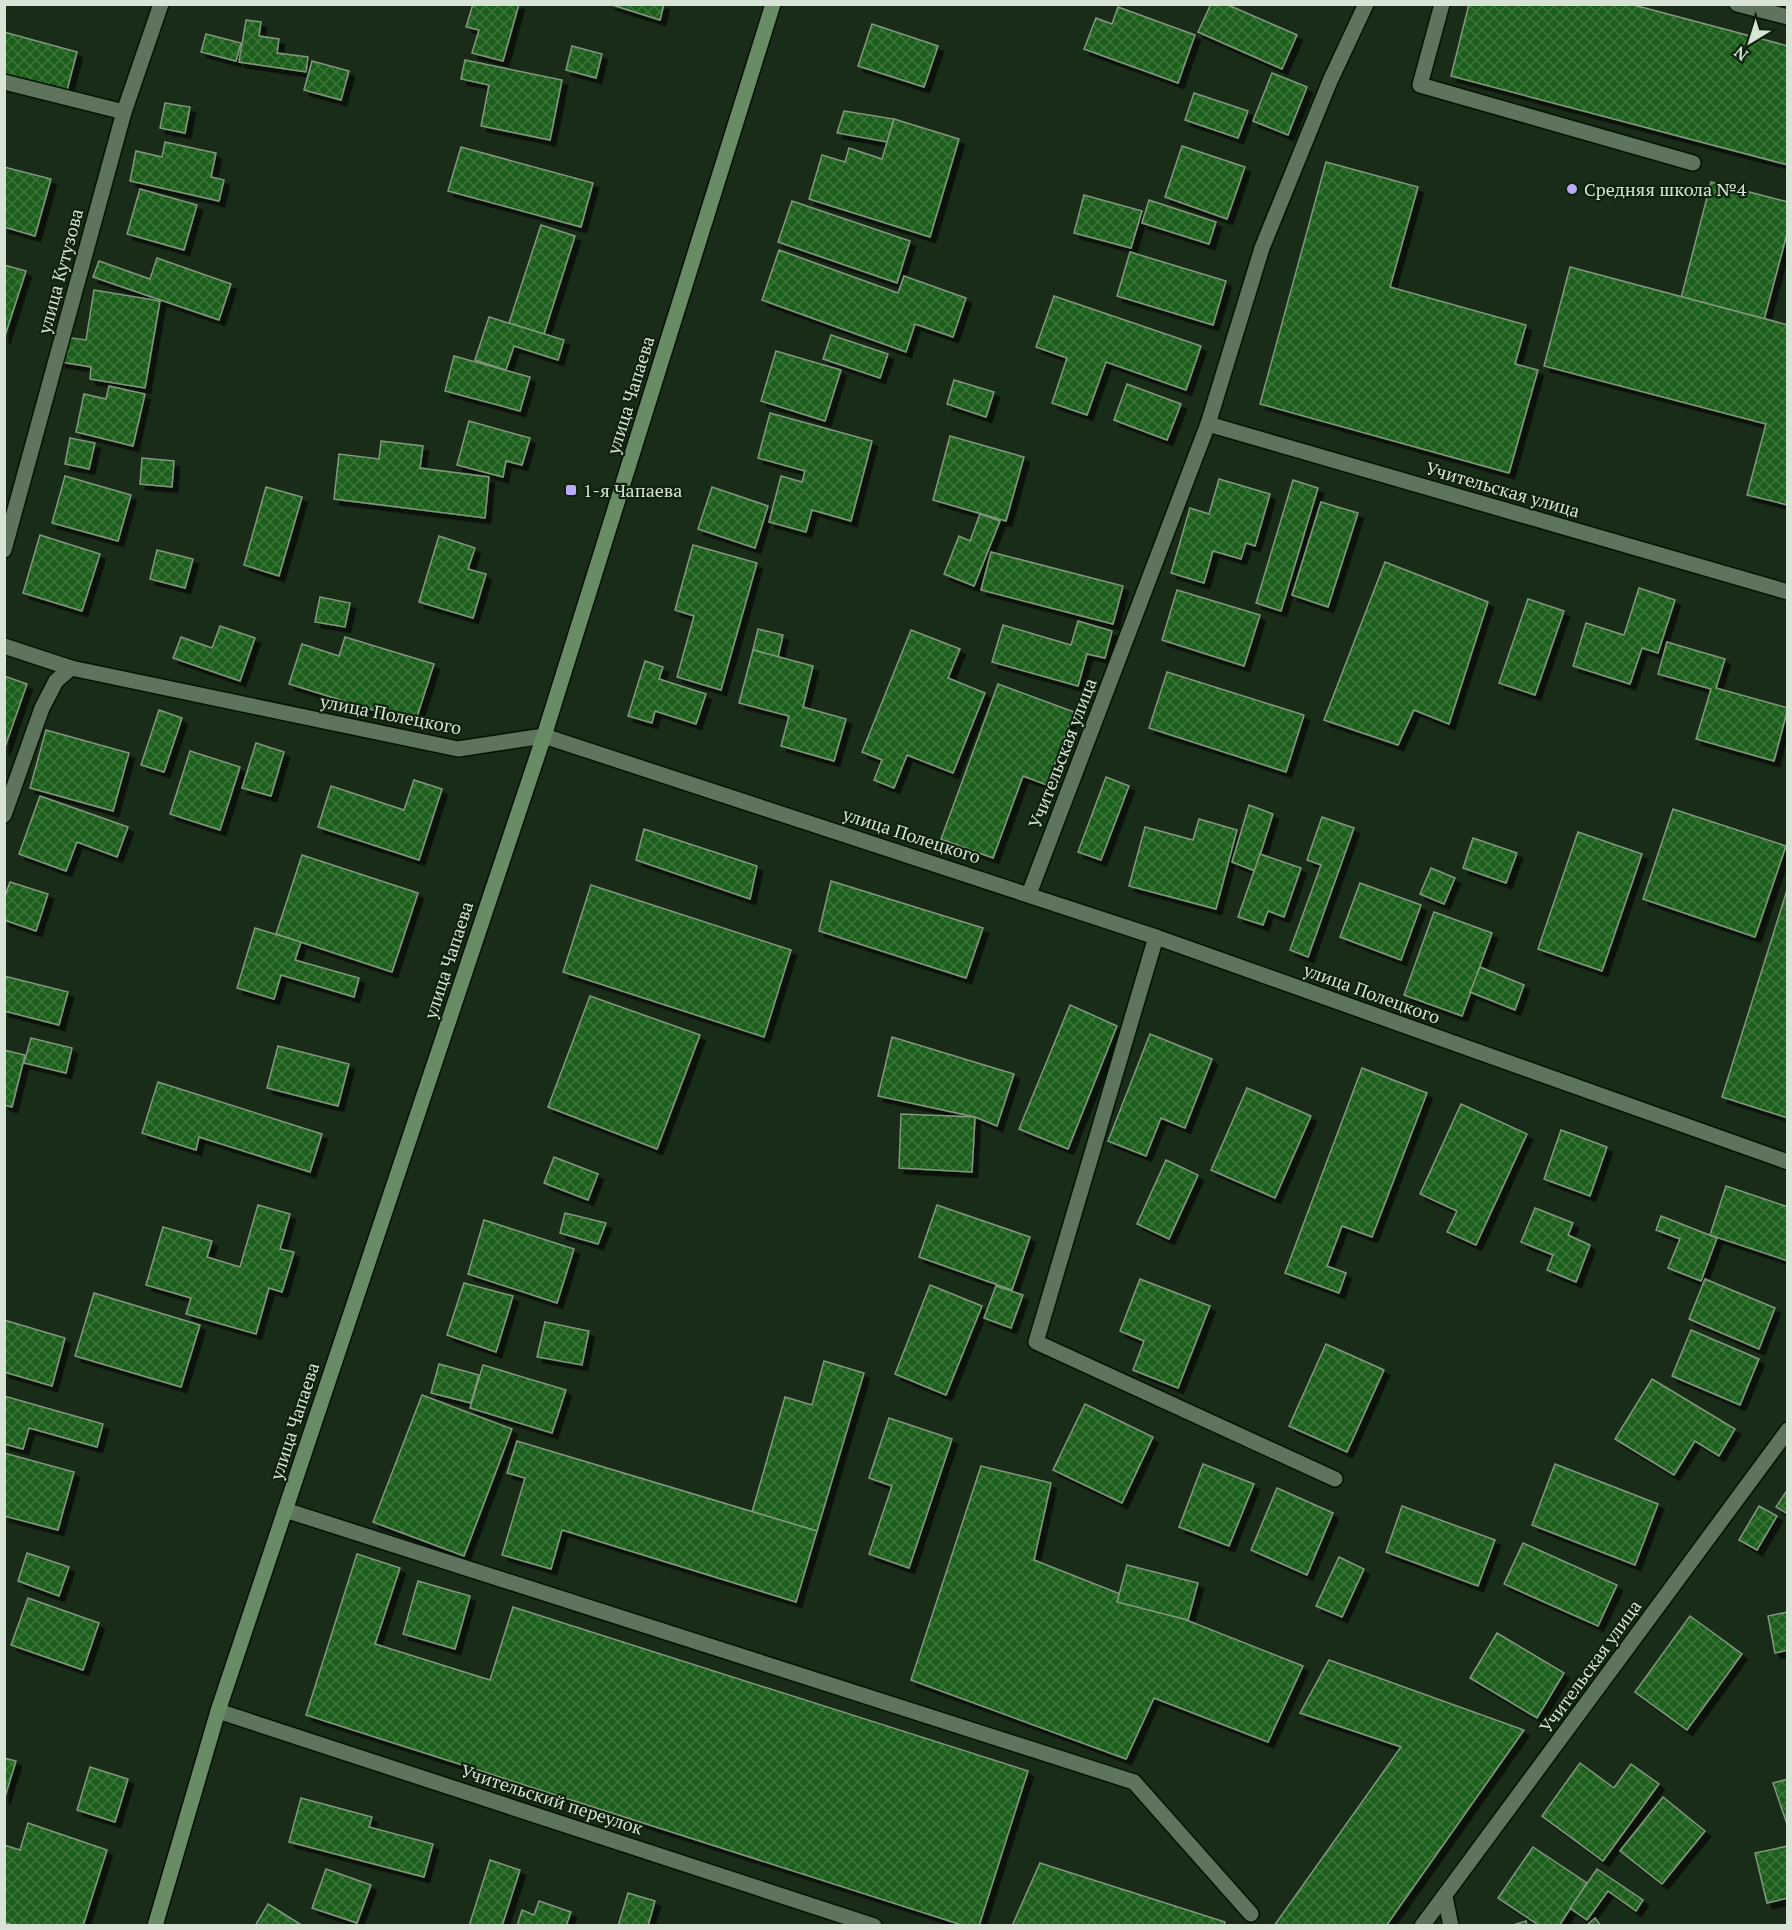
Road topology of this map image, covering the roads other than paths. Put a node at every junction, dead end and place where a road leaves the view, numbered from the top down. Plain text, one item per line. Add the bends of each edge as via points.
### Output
1 (161, 4) edge
2 (773, 4) edge
3 (1366, 4) edge
4 (1442, 4) edge
5 (1737, 4) edge
6 (1788, 17) edge
7 (4, 82) edge
8 (124, 112) junction
9 (1692, 163) dead end
10 (1208, 424) junction
11 (4, 550) edge
12 (1788, 592) edge
13 (4, 646) edge
14 (71, 668) junction
15 (544, 736) junction
16 (4, 815) edge
17 (1029, 894) junction
18 (1156, 937) junction
19 (1788, 1162) edge
20 (1788, 1430) edge
21 (1335, 1479) dead end
22 (285, 1510) junction
23 (218, 1710) junction
24 (1445, 1898) junction
25 (1251, 1914) dead end
26 (155, 1926) edge
27 (874, 1926) edge
28 (1422, 1926) edge
29 (1451, 1926) edge

1 - 8 street, улица Кутузова
2 - 15 street, улица Чапаева
3 - 10 street, Учительская улица via 1262,248
4 - 9 street via 1420,85
5 - 6 street
7 - 8 street
8 - 11 street, улица Кутузова
10 - 12 street, Учительская улица
10 - 17 street, Учительская улица
13 - 14 street, улица Полецкого
14 - 15 street, улица Полецкого via 458,749
14 - 16 street via 56,681 42,708
15 - 17 street, улица Полецкого
15 - 22 street, улица Чапаева
17 - 18 street, улица Полецкого
18 - 19 street, улица Полецкого
18 - 21 street via 1036,1342
20 - 24 street, Учительская улица
22 - 23 street, улица Чапаева
22 - 25 street via 1134,1782
23 - 26 street, улица Чапаева
23 - 27 street, Учительский переулок
24 - 28 street, Учительская улица
24 - 29 street

